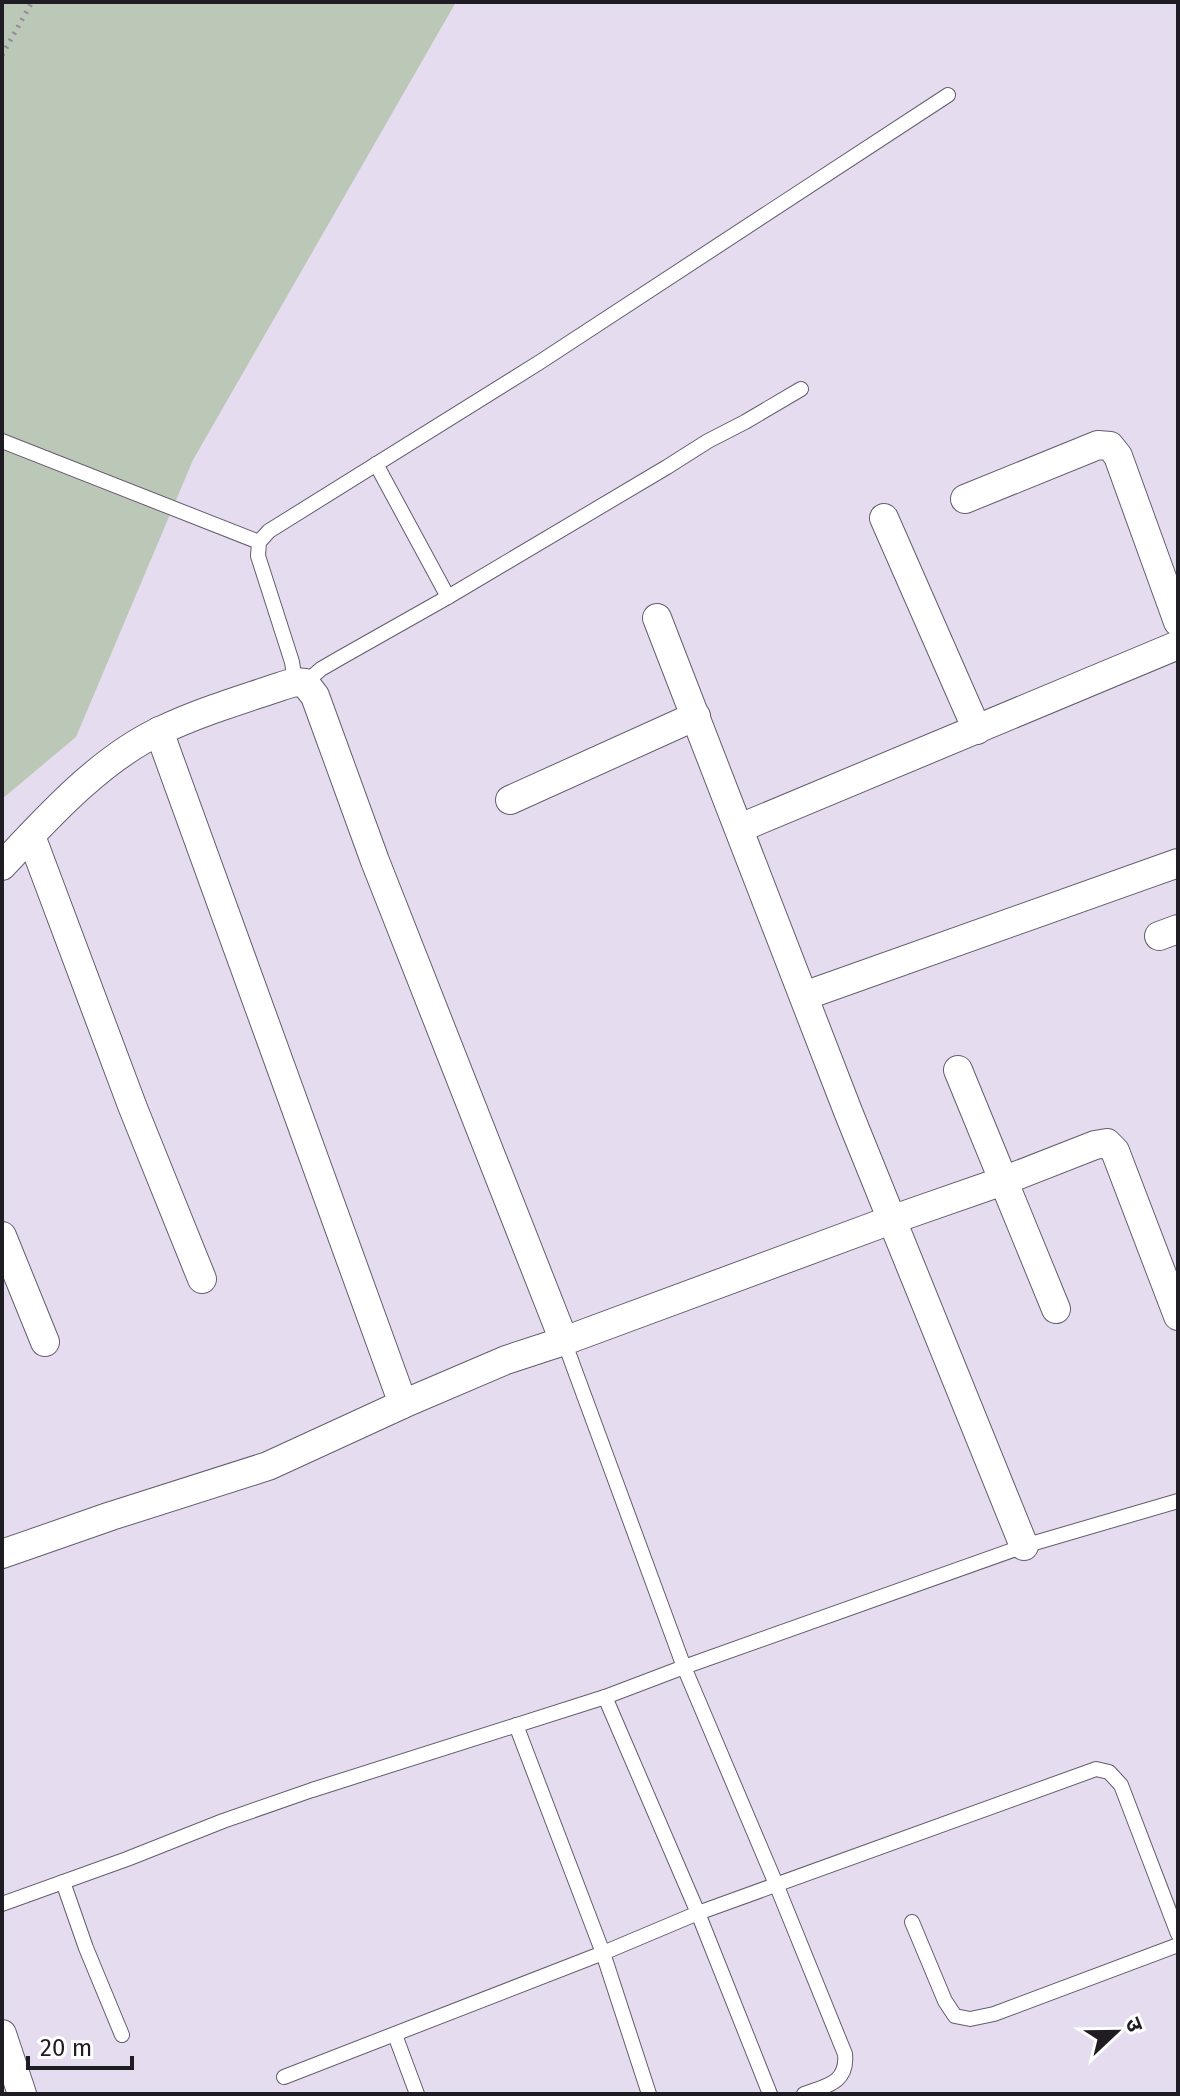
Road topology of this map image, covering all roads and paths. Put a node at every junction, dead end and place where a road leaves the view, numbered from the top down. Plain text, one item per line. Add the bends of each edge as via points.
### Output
1 (32, 2) edge
2 (2, 55) edge
3 (948, 95) dead end
4 (801, 389) dead end
5 (2, 441) edge
6 (376, 464) junction
7 (965, 499) dead end
8 (884, 518) dead end
9 (259, 542) junction
10 (448, 597) junction
11 (657, 618) dead end
12 (1178, 622) edge
13 (1178, 645) edge
14 (300, 682) junction
15 (696, 716) junction
16 (977, 730) junction
17 (159, 731) junction
18 (510, 800) dead end
19 (740, 828) junction
20 (31, 836) junction
21 (1178, 863) edge
22 (2, 866) edge
23 (804, 996) junction
24 (958, 1070) dead end
25 (1003, 1181) junction
26 (891, 1220) junction
27 (2, 1236) edge
28 (202, 1279) dead end
29 (1056, 1309) dead end
30 (1178, 1316) edge
31 (564, 1341) junction
32 (45, 1342) dead end
33 (403, 1404) junction
34 (1178, 1501) edge
35 (1024, 1546) junction
36 (2, 1554) edge
37 (684, 1667) junction
38 (605, 1697) junction
39 (516, 1725) junction
40 (63, 1882) junction
41 (776, 1884) junction
42 (2, 1904) edge
43 (698, 1913) junction
44 (912, 1922) dead end
45 (1178, 1934) edge
46 (1178, 1945) edge
47 (603, 1953) junction
48 (2, 2034) edge
49 (122, 2035) dead end
50 (395, 2035) junction
51 (284, 2077) dead end
52 (22, 2094) edge
53 (417, 2094) edge
54 (649, 2094) edge
55 (770, 2094) edge
56 (804, 2094) edge

1 - 2 path
3 - 6 lane
4 - 10 lane
5 - 9 lane
6 - 9 lane
6 - 10 lane
7 - 12 street via 1098,445 1110,446
8 - 16 street
9 - 14 lane via 258,556
10 - 14 lane
11 - 15 street
13 - 16 street
14 - 17 street
14 - 31 street via 315,696
15 - 18 street
15 - 19 street
16 - 19 street
17 - 20 street via 117,757
17 - 33 street
19 - 23 street
20 - 22 street
20 - 28 street
21 - 23 street
23 - 26 street
24 - 25 street
25 - 26 street
25 - 29 street
25 - 30 street via 1107,1143 1115,1151
26 - 31 street
26 - 35 street
27 - 32 street
31 - 33 street
31 - 37 lane
33 - 36 street via 268,1466
34 - 35 lane
35 - 37 lane
37 - 38 lane
37 - 41 lane
38 - 39 lane
38 - 43 lane
39 - 40 lane via 312,1790
39 - 47 lane
40 - 42 lane
40 - 49 lane
41 - 43 lane
41 - 45 lane via 1096,1769 1109,1772 1121,1785
41 - 56 lane via 845,2054 842,2076
43 - 47 lane
43 - 55 lane
44 - 46 lane via 945,2001 955,2016 970,2019
47 - 50 lane
47 - 54 lane
48 - 52 street
50 - 51 lane
50 - 53 lane

